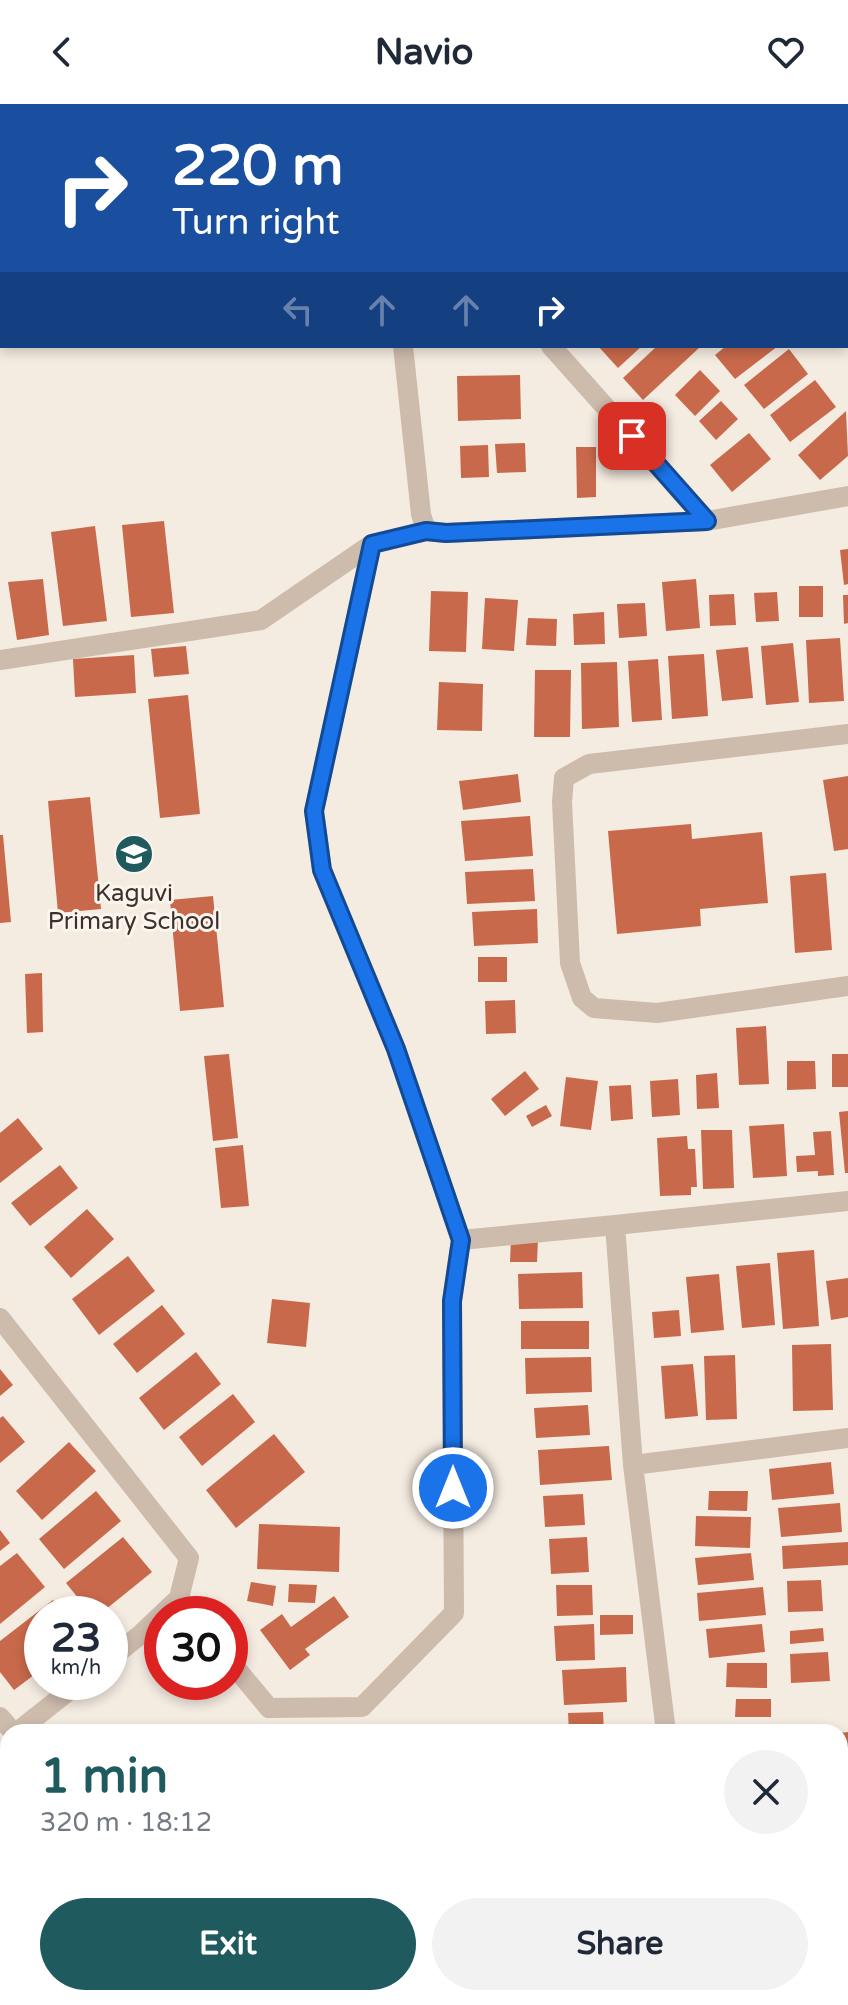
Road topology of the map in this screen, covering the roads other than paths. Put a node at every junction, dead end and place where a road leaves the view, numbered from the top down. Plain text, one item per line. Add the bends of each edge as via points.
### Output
1 (403, 348) edge
2 (553, 348) edge
3 (848, 496) edge
4 (707, 521) junction
5 (426, 531) junction
6 (372, 544) junction
7 (0, 660) edge
8 (848, 734) edge
9 (848, 986) edge
10 (848, 1201) edge
11 (615, 1225) junction
12 (461, 1240) junction
13 (0, 1318) edge
14 (848, 1438) edge
15 (633, 1465) junction
16 (187, 1596) edge
17 (144, 1632) edge
18 (128, 1645) edge
19 (248, 1683) edge
20 (57, 1700) edge
21 (25, 1724) edge
22 (665, 1724) edge

1 - 5 street
2 - 4 street
3 - 4 street
4 - 5 street
5 - 6 street
6 - 7 street via 261,620
6 - 12 street via 314,811 322,870 396,1049
8 - 9 street via 589,764 564,778 562,802 570,963 582,998 594,1008 657,1013
10 - 11 street
11 - 12 street
11 - 15 street
12 - 19 street via 452,1301 454,1613 362,1707 269,1708
13 - 16 street via 189,1558
14 - 15 street
15 - 22 street
17 - 18 street
20 - 21 street

